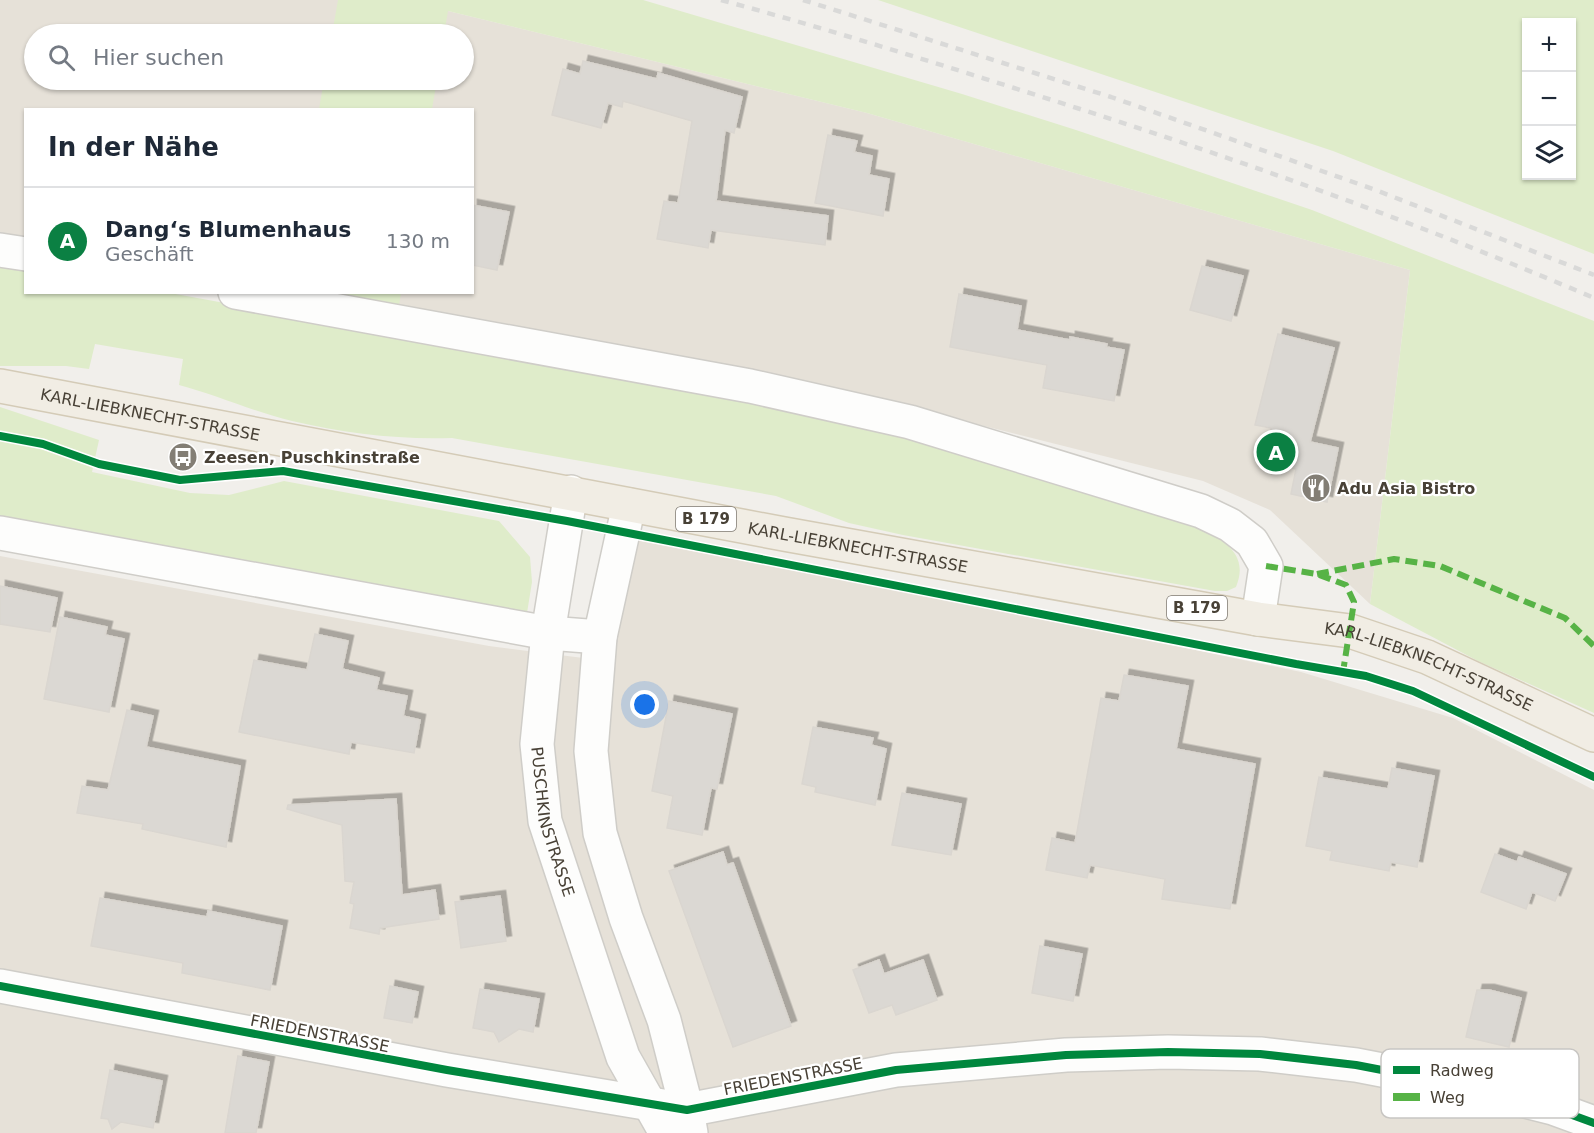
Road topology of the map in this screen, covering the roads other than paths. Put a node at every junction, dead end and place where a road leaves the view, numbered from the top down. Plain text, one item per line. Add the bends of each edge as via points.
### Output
1 (0, 250) edge
2 (24, 254) edge
3 (246, 294) edge
4 (0, 386) edge
5 (571, 492) junction
6 (629, 505) junction
7 (0, 533) edge
8 (1258, 618) junction
9 (548, 633) junction
10 (600, 637) junction
11 (1594, 735) edge
12 (0, 986) edge
13 (1381, 1070) edge
14 (650, 1104) junction
15 (1579, 1118) edge
16 (1594, 1123) edge
17 (681, 1125) edge

1 - 2 street
3 - 8 street via 750,386 910,422 1201,511 1230,525 1252,542 1266,566
4 - 5 main road, KARL-LIEBKNECHT-STRASSE / B 179
5 - 6 main road, KARL-LIEBKNECHT-STRASSE / B 179
5 - 9 street, PUSCHKINSTRASSE
6 - 8 main road, KARL-LIEBKNECHT-STRASSE / B 179
6 - 10 street
7 - 9 street
8 - 11 main road, KARL-LIEBKNECHT-STRASSE / B 179 via 1350,631 1427,657
9 - 10 street
9 - 14 street, PUSCHKINSTRASSE via 537,744 545,820 623,1057
10 - 17 street via 591,751 600,833 664,1020
12 - 14 street, FRIEDENSTRASSE
13 - 17 street, FRIEDENSTRASSE via 1260,1054 1066,1055 896,1070
14 - 17 street, FRIEDENSTRASSE
15 - 16 street, FRIEDENSTRASSE

